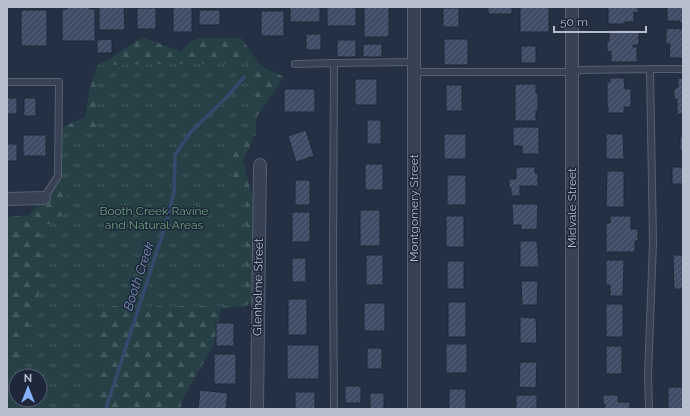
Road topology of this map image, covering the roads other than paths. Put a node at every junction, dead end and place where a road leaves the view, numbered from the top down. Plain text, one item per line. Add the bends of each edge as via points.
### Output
1 (414, 7) edge
2 (572, 7) edge
3 (334, 63) junction
4 (295, 64) dead end
5 (414, 67) junction
6 (683, 68) edge
7 (650, 69) junction
8 (572, 72) junction
9 (7, 82) edge
10 (260, 165) dead end
11 (44, 198) joint
12 (7, 199) edge
13 (257, 409) edge
14 (334, 409) edge
15 (414, 409) edge
16 (572, 409) edge
17 (649, 409) edge

1 - 5 street, Montgomery Street
2 - 8 street, Midvale Street
3 - 4 lane
3 - 5 lane
3 - 14 lane
5 - 8 lane
5 - 15 street, Montgomery Street
6 - 7 lane
7 - 8 lane
7 - 17 lane via 653,243
8 - 16 street, Midvale Street
9 - 11 lane via 59,82 58,176
10 - 13 street, Glenholme Street
11 - 12 street

